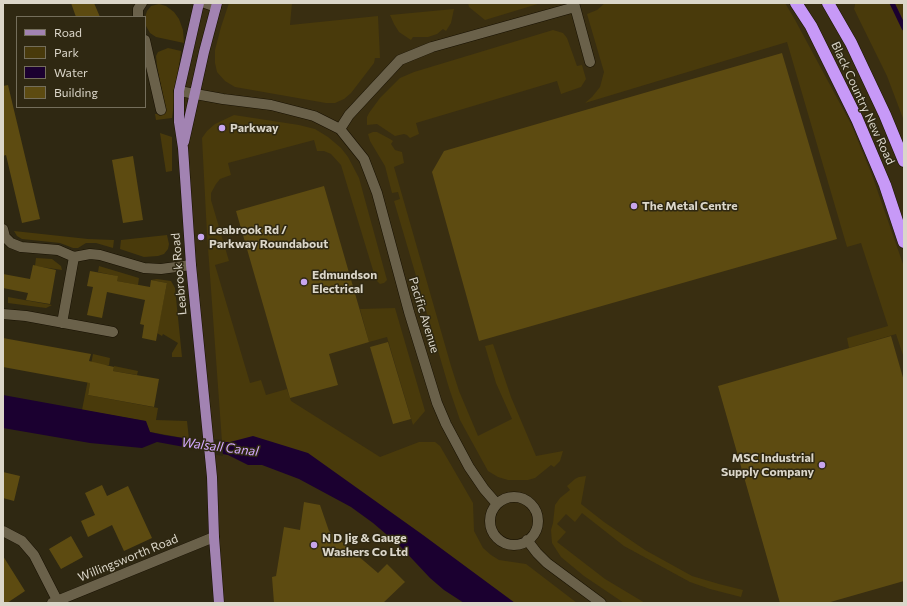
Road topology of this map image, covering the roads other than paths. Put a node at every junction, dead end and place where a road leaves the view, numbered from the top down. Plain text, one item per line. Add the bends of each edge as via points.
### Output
1 (142, 3) edge
2 (796, 3) edge
3 (828, 3) edge
4 (209, 4) edge
5 (574, 5) edge
6 (138, 16) edge
7 (146, 44) edge
8 (590, 62) dead end
9 (179, 91) junction
10 (195, 94) junction
11 (161, 110) dead end
12 (340, 129) junction
13 (182, 148) junction
14 (904, 161) edge
15 (3, 229) edge
16 (904, 242) edge
17 (74, 257) junction
18 (191, 266) junction
19 (3, 314) edge
20 (62, 322) junction
21 (113, 332) dead end
22 (497, 504) junction
23 (3, 531) edge
24 (214, 537) junction
25 (527, 540) junction
26 (54, 601) edge
27 (219, 603) edge
28 (600, 603) edge

1 - 6 street via 138,9
2 - 16 highway, Black Country New Road via 814,32 857,119 885,186
3 - 14 highway, Black Country New Road via 862,65
4 - 9 main road, Leabrook Road
4 - 10 main road, Leabrook Road via 204,52
5 - 8 street
5 - 12 street via 432,47 400,60 349,115
7 - 11 street
9 - 10 street, Pacific Avenue
9 - 13 main road, Leabrook Road
10 - 12 street, Pacific Avenue via 271,105 314,116
10 - 13 main road, Leabrook Road
12 - 22 street, Pacific Avenue via 364,159 377,193 437,403 469,467
13 - 18 main road, Leabrook Road
15 - 17 street via 5,237 11,243 21,247 58,250
17 - 18 street via 100,255 144,268
17 - 20 street
18 - 24 main road, Leabrook Road via 212,477
19 - 20 street
20 - 21 street
22 - 25 street via 492,510 490,526 497,538 509,545
22 - 25 street via 512,498 527,501 537,520 534,534
23 - 26 street via 22,541 34,555
24 - 26 street, Willingsworth Road
24 - 27 main road
25 - 28 street via 546,562

